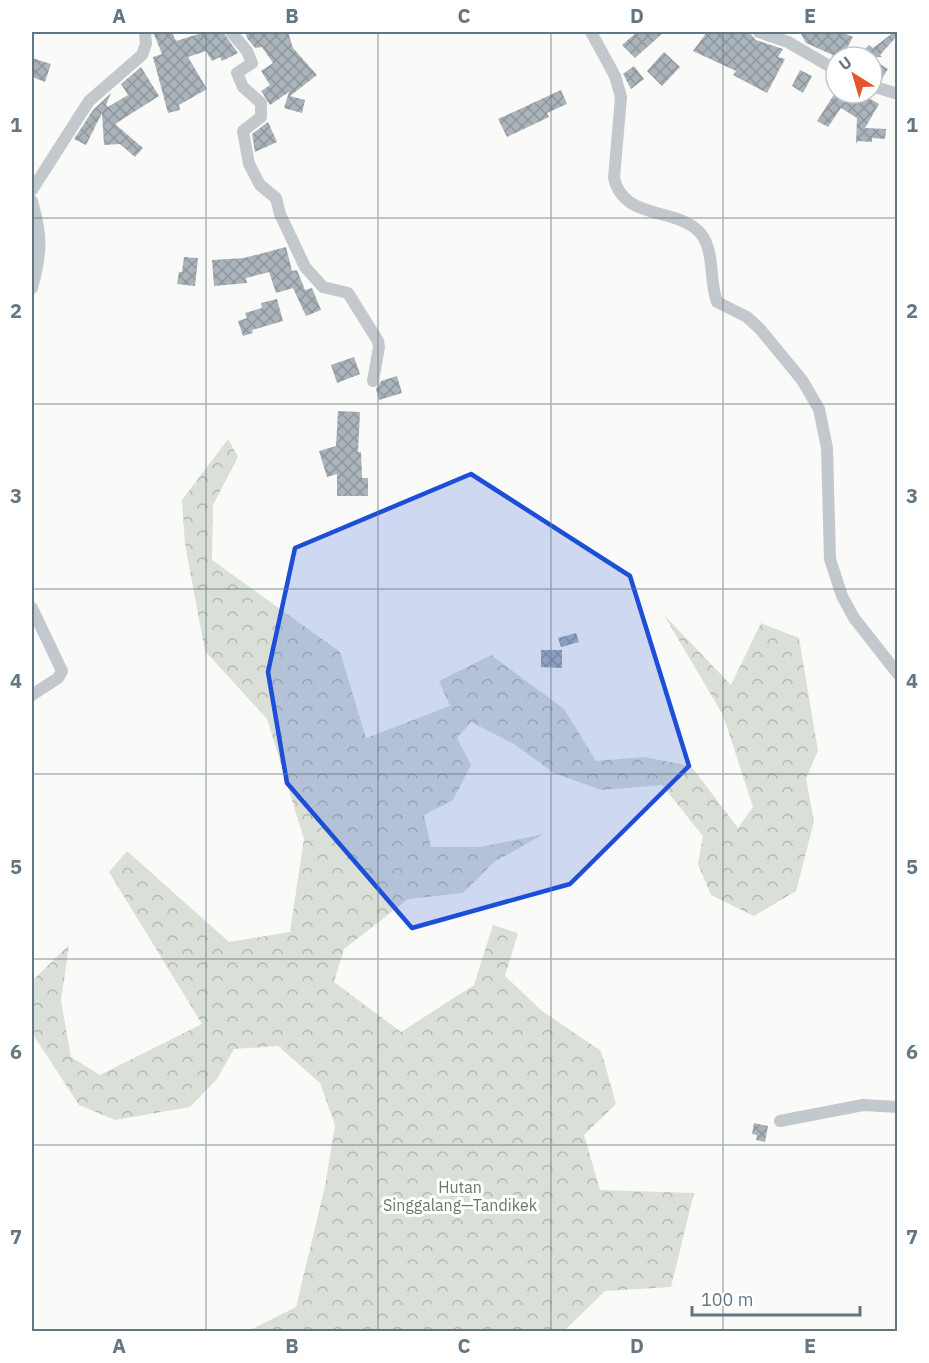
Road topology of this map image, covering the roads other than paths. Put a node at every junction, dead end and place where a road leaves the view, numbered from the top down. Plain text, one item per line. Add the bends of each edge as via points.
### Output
1 (145, 32) edge
2 (231, 32) edge
3 (591, 32) edge
4 (759, 32) edge
5 (788, 37) edge
6 (824, 62) edge
7 (32, 190) edge
8 (32, 201) edge
9 (32, 288) edge
10 (373, 381) dead end
11 (32, 608) edge
12 (897, 674) edge
13 (32, 695) edge
14 (897, 1107) edge
15 (780, 1122) dead end

1 - 7 street via 142,55 89,101
2 - 10 street via 252,63 237,73 243,87 261,103 261,117 243,131 249,164 260,185 276,198 305,267 323,287 348,293 378,341
3 - 12 street via 615,76 621,97 614,178 617,189 634,205 695,227 708,249 717,302 747,317 760,329 819,409 827,448 830,559 854,618
4 - 5 street
5 - 6 street
8 - 9 street via 41,233
11 - 13 street via 62,672
14 - 15 street via 863,1105

